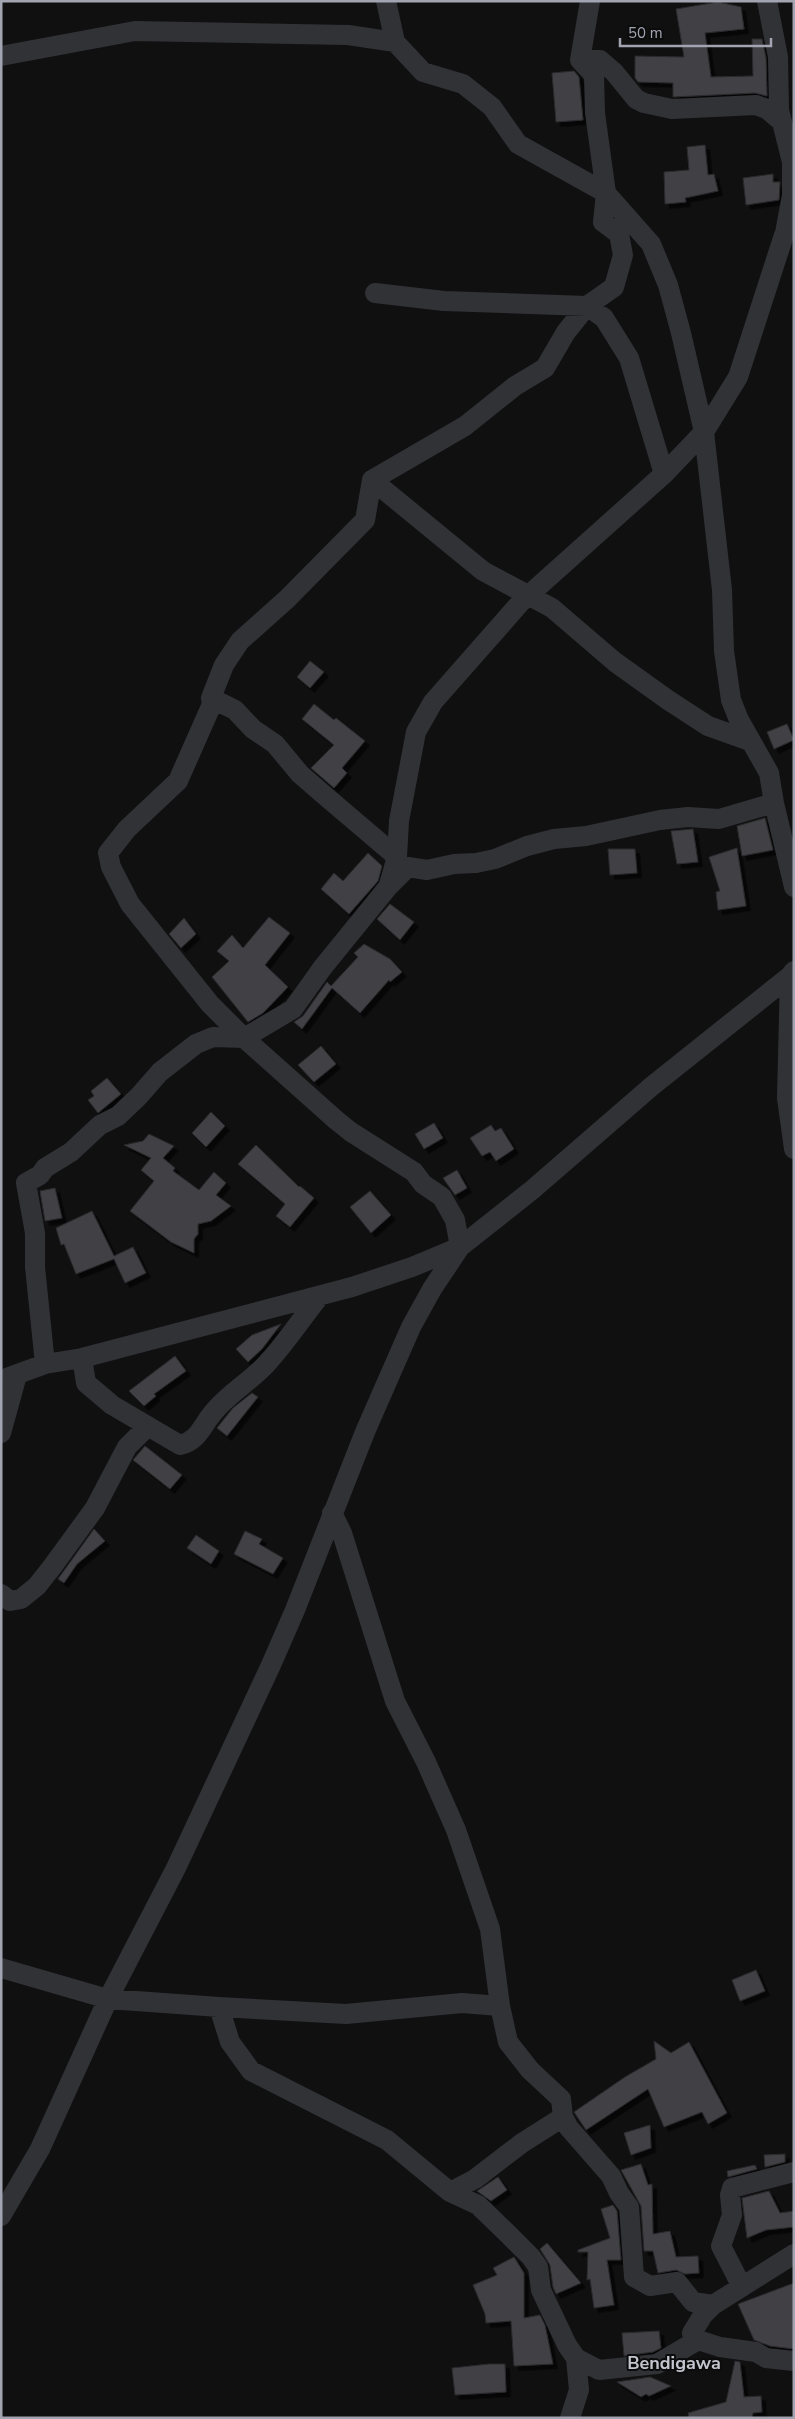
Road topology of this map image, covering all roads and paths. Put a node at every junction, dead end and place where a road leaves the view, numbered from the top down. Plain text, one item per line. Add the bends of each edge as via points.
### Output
1 (386, 1) edge
2 (590, 1) edge
3 (767, 1) edge
4 (395, 42) junction
5 (1, 56) edge
6 (580, 60) junction
7 (782, 122) junction
8 (606, 193) junction
9 (789, 228) edge
10 (375, 293) dead end
11 (587, 306) junction
12 (704, 432) junction
13 (664, 474) junction
14 (372, 480) junction
15 (530, 594) junction
16 (210, 698) junction
17 (750, 741) junction
18 (774, 802) junction
19 (397, 857) junction
20 (388, 887) junction
21 (794, 887) edge
22 (792, 974) edge
23 (244, 1038) junction
24 (794, 1148) edge
25 (460, 1248) junction
26 (319, 1297) junction
27 (82, 1358) junction
28 (45, 1364) junction
29 (9, 1377) edge
30 (148, 1426) junction
31 (1, 1433) edge
32 (332, 1512) junction
33 (1, 1594) edge
34 (1, 1968) edge
35 (108, 1999) junction
36 (500, 2006) junction
37 (220, 2007) junction
38 (563, 2117) junction
39 (794, 2172) edge
40 (450, 2192) junction
41 (1, 2216) edge
42 (794, 2254) edge
43 (742, 2287) junction
44 (713, 2305) junction
45 (698, 2340) junction
46 (576, 2358) junction
47 (794, 2361) edge
48 (570, 2418) edge

1 - 4 street
2 - 6 street
3 - 7 street via 778,57 778,110
4 - 5 street via 348,35 135,32
4 - 8 street via 423,72 463,84 492,107 518,144
6 - 7 street via 600,60 636,99 644,103 672,110 756,105 767,109
6 - 8 street via 594,75
7 - 9 street via 792,162
8 - 11 street via 603,222 619,234 623,255 614,287
8 - 12 street via 651,244 668,286
9 - 12 street via 738,378
10 - 11 street via 444,301
11 - 13 street via 604,318 629,358
11 - 14 street via 545,368 515,386 465,426
12 - 13 street
12 - 17 street via 731,700
13 - 15 street
14 - 15 street via 484,571
14 - 16 street via 365,520 240,641 224,665
15 - 17 street via 552,608 615,662 682,709 708,726
15 - 19 street via 433,702 416,732 399,821
16 - 19 street via 235,710 253,729 276,744 300,774
16 - 23 street via 212,704 178,781 108,853 111,867 130,904 210,1004
17 - 18 street via 769,773
18 - 20 street via 719,818 688,816 554,839 476,863 427,870 408,866
18 - 21 street
19 - 20 street
20 - 23 street via 293,1008
22 - 24 street via 787,1098
22 - 25 street via 659,1080
23 - 25 street via 351,1132 414,1172 423,1184 442,1197 455,1220
23 - 28 street via 214,1037 196,1044 160,1072 118,1116 100,1125 71,1152 26,1183 34,1233
25 - 26 street
25 - 32 street via 411,1327
26 - 27 street
26 - 30 street via 269,1361 226,1400 202,1431 186,1444 180,1445
27 - 28 street
27 - 30 street via 86,1383 112,1405
28 - 29 street
29 - 31 street
30 - 33 street via 127,1447 95,1508 37,1586 21,1599 10,1601
32 - 35 street via 271,1665 176,1868
32 - 36 street via 342,1533 394,1700 456,1830 490,1929
34 - 35 street
35 - 37 street
35 - 41 street via 40,2149
36 - 37 street via 462,2003 346,2014
36 - 38 street via 508,2042 530,2070 561,2099
37 - 40 street via 230,2042 251,2071 387,2140
38 - 40 street via 522,2142 475,2179
38 - 44 street via 611,2176 629,2207 634,2277 650,2286 677,2282 693,2302
39 - 43 street via 732,2188 732,2215 721,2246
40 - 46 street via 478,2205 531,2257 538,2267 542,2290 552,2315
42 - 43 street
43 - 44 street
44 - 45 street via 692,2333
45 - 46 street via 657,2364 600,2370
45 - 47 street via 756,2352 766,2358
46 - 48 street via 579,2390

